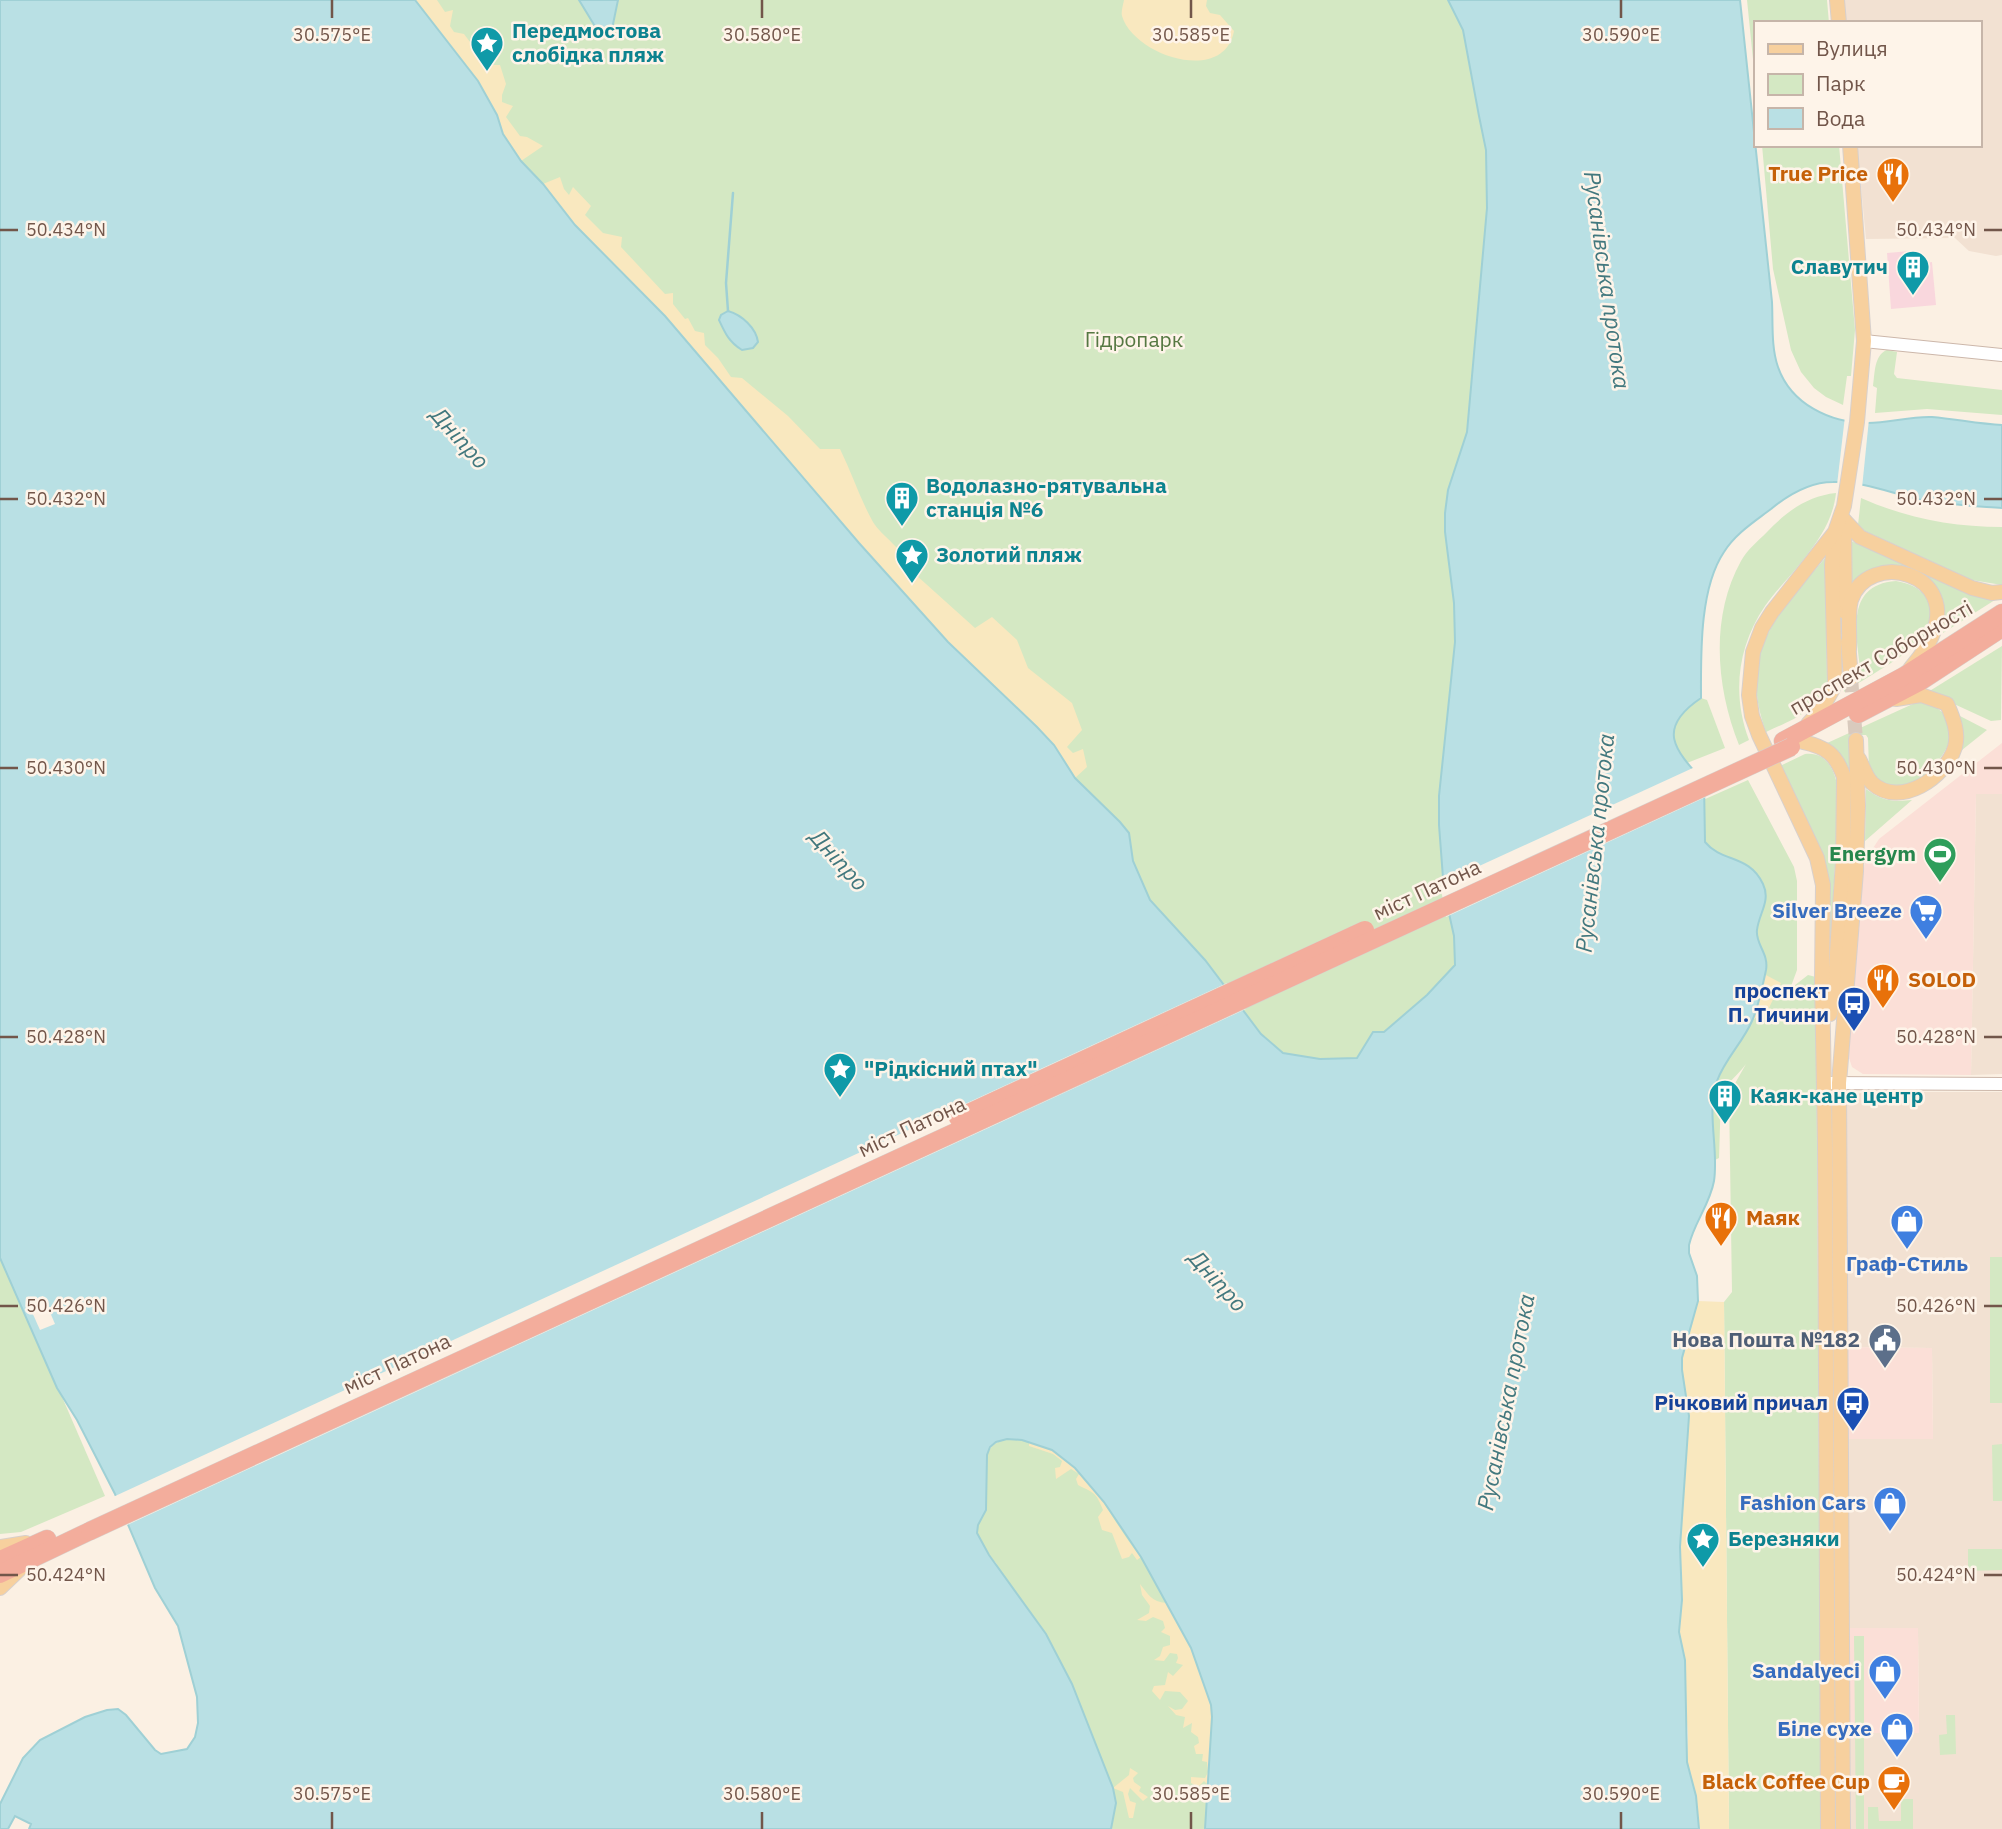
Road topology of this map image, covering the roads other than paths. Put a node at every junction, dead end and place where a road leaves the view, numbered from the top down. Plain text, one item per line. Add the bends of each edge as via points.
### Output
1 (1837, 0) edge
2 (1839, 21) edge
3 (1850, 147) edge
4 (1864, 341) junction
5 (2002, 355) edge
6 (1842, 517) junction
7 (2002, 592) edge
8 (2002, 613) edge
9 (2002, 628) edge
10 (1849, 649) junction
11 (1904, 676) junction
12 (1851, 678) tunnel mouth
13 (1882, 702) junction
14 (1794, 741) junction
15 (1825, 1046) junction
16 (1832, 1083) junction
17 (2002, 1084) edge
18 (88, 1526) junction
19 (48, 1538) junction
20 (0, 1547) edge
21 (0, 1560) edge
22 (29, 1560) junction
23 (0, 1574) edge
24 (0, 1588) edge
25 (1828, 1829) edge
26 (1843, 1829) edge

1 - 2 main road
3 - 4 main road
4 - 5 street
4 - 6 main road
6 - 7 main road via 1860,537 1972,588
6 - 10 main road
6 - 14 main road via 1832,565 1835,685
6 - 15 main road via 1762,628 1753,652 1749,695 1759,735 1822,872
8 - 11 highway, проспект Соборності
9 - 13 highway, проспект Соборності
10 - 11 main road via 1851,601 1858,589 1888,572 1918,579 1936,602 1936,626
10 - 12 main road
11 - 14 highway, проспект Соборності
13 - 14 highway, проспект Соборності
13 - 16 main road via 1921,695 1947,704 1954,719 1956,745 1941,772 1905,793 1881,790 1870,782 1856,747 1856,872
14 - 15 main road via 1820,746 1832,755 1841,766 1846,791 1835,983
14 - 18 highway, міст Патона, bridge
15 - 16 main road
16 - 17 street
16 - 25 main road
16 - 26 main road
18 - 19 highway
18 - 22 highway
19 - 20 main road
19 - 21 highway
22 - 23 highway
22 - 24 main road

